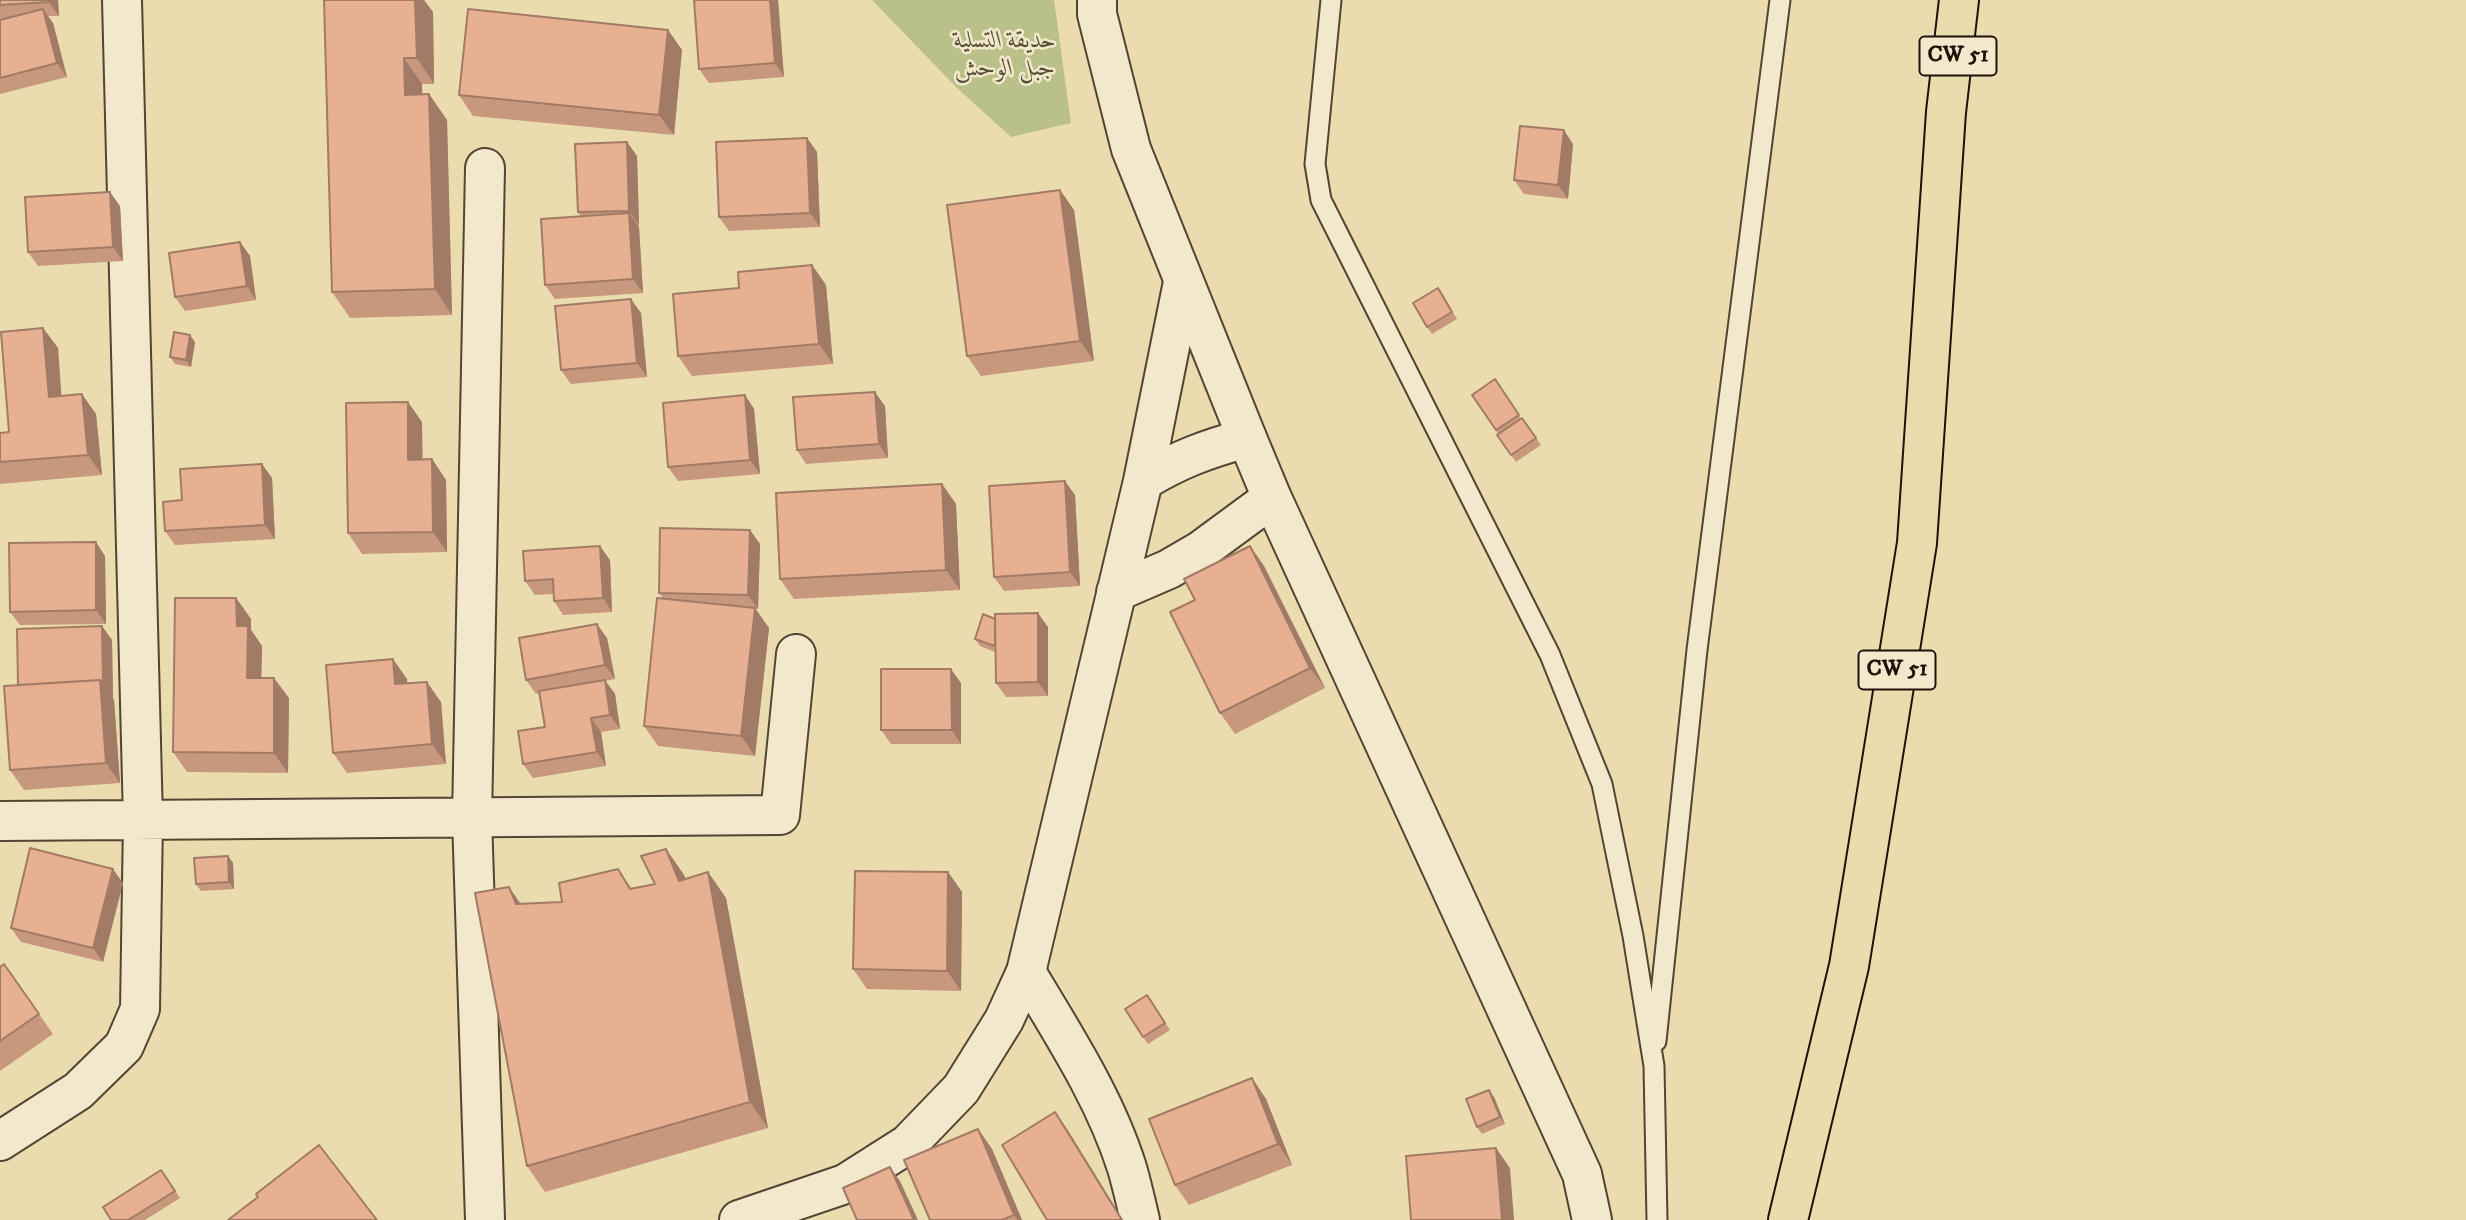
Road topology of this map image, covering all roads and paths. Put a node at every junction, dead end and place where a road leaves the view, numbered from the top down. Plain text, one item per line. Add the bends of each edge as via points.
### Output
1 (122, 0) edge
2 (1097, 0) edge
3 (1331, 0) edge
4 (1780, 0) edge
5 (1959, 0) edge
6 (1970, 0) edge
7 (1946, 112) junction
8 (485, 168) dead end
9 (1183, 282) junction
10 (1247, 438) junction
11 (1143, 481) junction
12 (1272, 498) junction
13 (1116, 592) junction
14 (796, 654) dead end
15 (472, 817) junction
16 (143, 820) junction
17 (0, 821) edge
18 (1026, 972) junction
19 (1654, 1066) junction
20 (0, 1141) edge
21 (485, 1220) edge
22 (739, 1220) edge
23 (1140, 1220) edge
24 (1592, 1220) edge
25 (1657, 1220) edge
26 (1788, 1220) edge

1 - 16 street
2 - 9 street via 1131,149
3 - 19 lane via 1315,164 1321,200 1550,655 1602,784
4 - 19 lane via 1697,650
5 - 7 main road, CW 51
6 - 7 main road, CW 51
7 - 26 main road, CW 51 via 1917,543 1849,966
8 - 15 street
9 - 10 street
9 - 11 street
10 - 11 street via 1171,463
10 - 12 street
11 - 13 street
12 - 13 street via 1200,551
12 - 24 street via 1582,1174
13 - 18 street
14 - 15 street via 780,815
15 - 16 street
15 - 21 street
16 - 17 street
16 - 20 street via 140,1009 124,1046 78,1090
18 - 22 street via 1004,1020 961,1089 908,1144 845,1184
18 - 23 street via 1098,1099 1127,1167
19 - 25 lane

